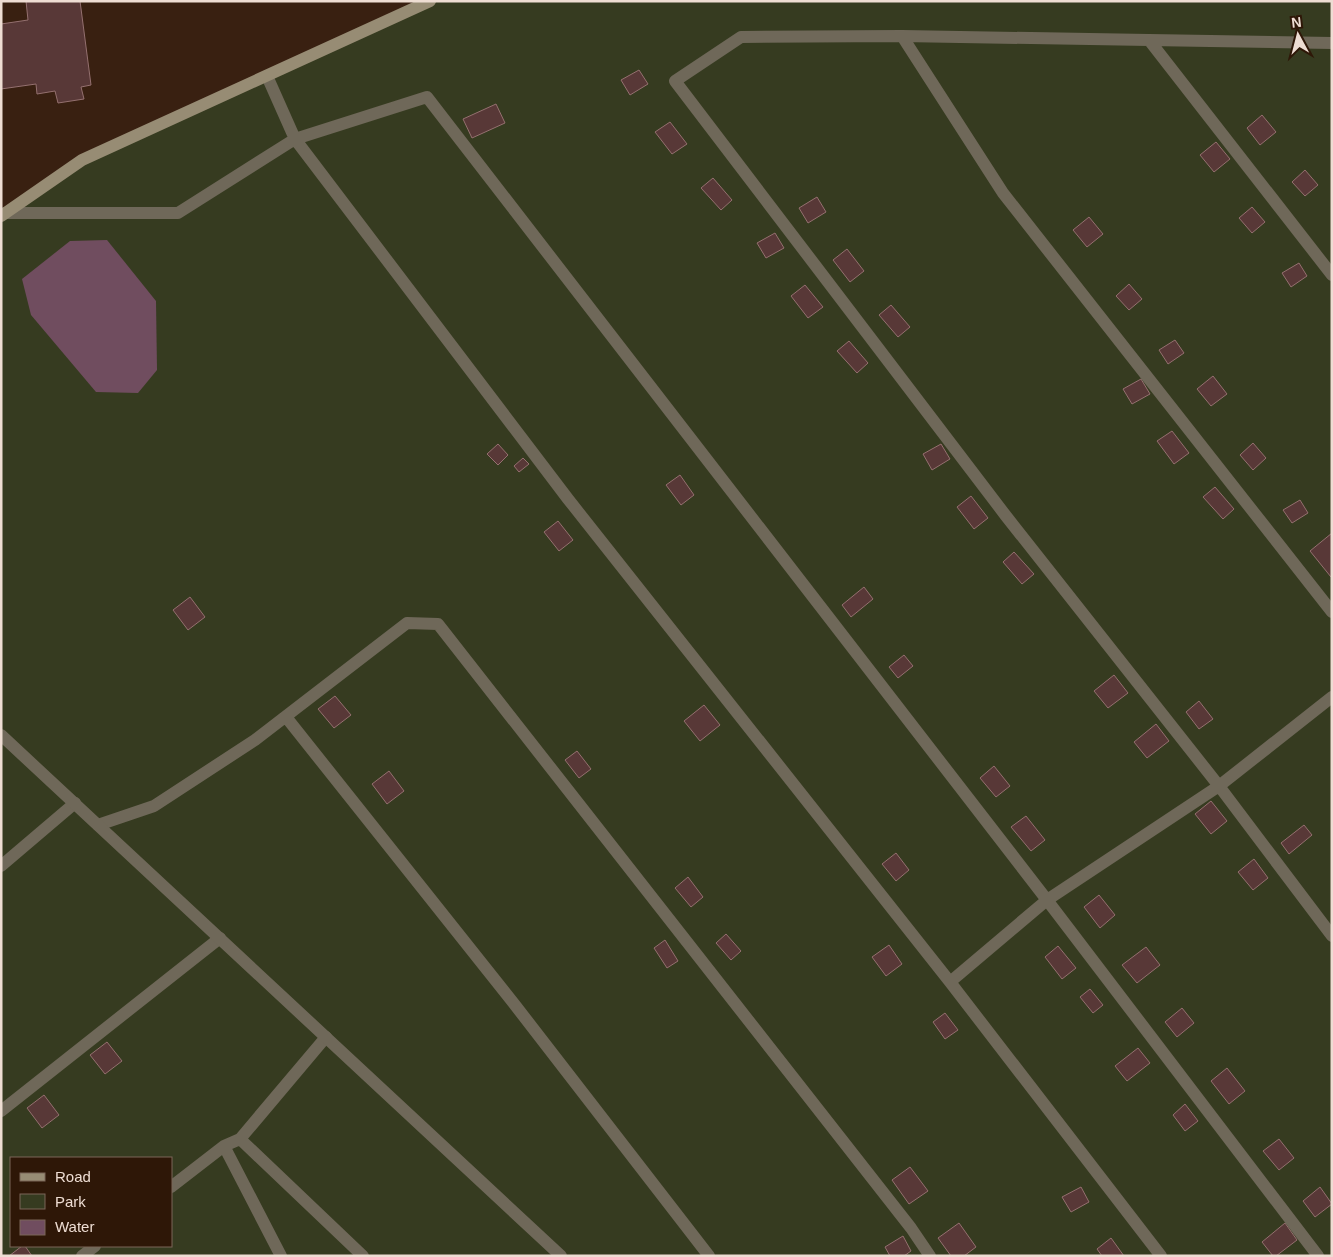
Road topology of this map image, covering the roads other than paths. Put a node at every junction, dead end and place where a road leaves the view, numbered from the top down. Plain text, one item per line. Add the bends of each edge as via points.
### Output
1 (430, 1) edge
2 (902, 36) junction
3 (1149, 40) junction
4 (1332, 43) edge
5 (267, 76) junction
6 (295, 139) junction
7 (3, 214) edge
8 (1332, 275) edge
9 (1332, 612) edge
10 (1332, 697) edge
11 (286, 717) junction
12 (1, 735) edge
13 (1218, 786) junction
14 (75, 803) junction
15 (98, 824) junction
16 (1, 866) edge
17 (1047, 900) junction
18 (1332, 936) edge
19 (220, 938) junction
20 (950, 982) junction
21 (326, 1037) junction
22 (1, 1111) edge
23 (240, 1139) junction
24 (224, 1146) junction
25 (172, 1186) edge
26 (94, 1247) edge
27 (82, 1256) edge
28 (281, 1256) edge
29 (363, 1256) edge
30 (561, 1256) edge
31 (709, 1256) edge
32 (930, 1256) edge
33 (1161, 1256) edge
34 (1318, 1256) edge

1 - 5 street
2 - 3 street
2 - 9 street via 1003,193
2 - 13 street via 741,37 675,81 1006,516
3 - 4 street
3 - 8 street
5 - 6 street
5 - 7 street via 82,160
6 - 7 street via 178,213
6 - 17 street via 426,97
6 - 20 street via 568,499
10 - 13 street
11 - 15 street via 154,806
11 - 31 street
11 - 32 street via 407,622 438,624
12 - 14 street
13 - 17 street
13 - 18 street
14 - 15 street
14 - 16 street
15 - 19 street
17 - 20 street
17 - 34 street
19 - 21 street
19 - 22 street
20 - 33 street
21 - 23 street
21 - 30 street
23 - 24 street
23 - 29 street
24 - 25 street
24 - 28 street
26 - 27 street

